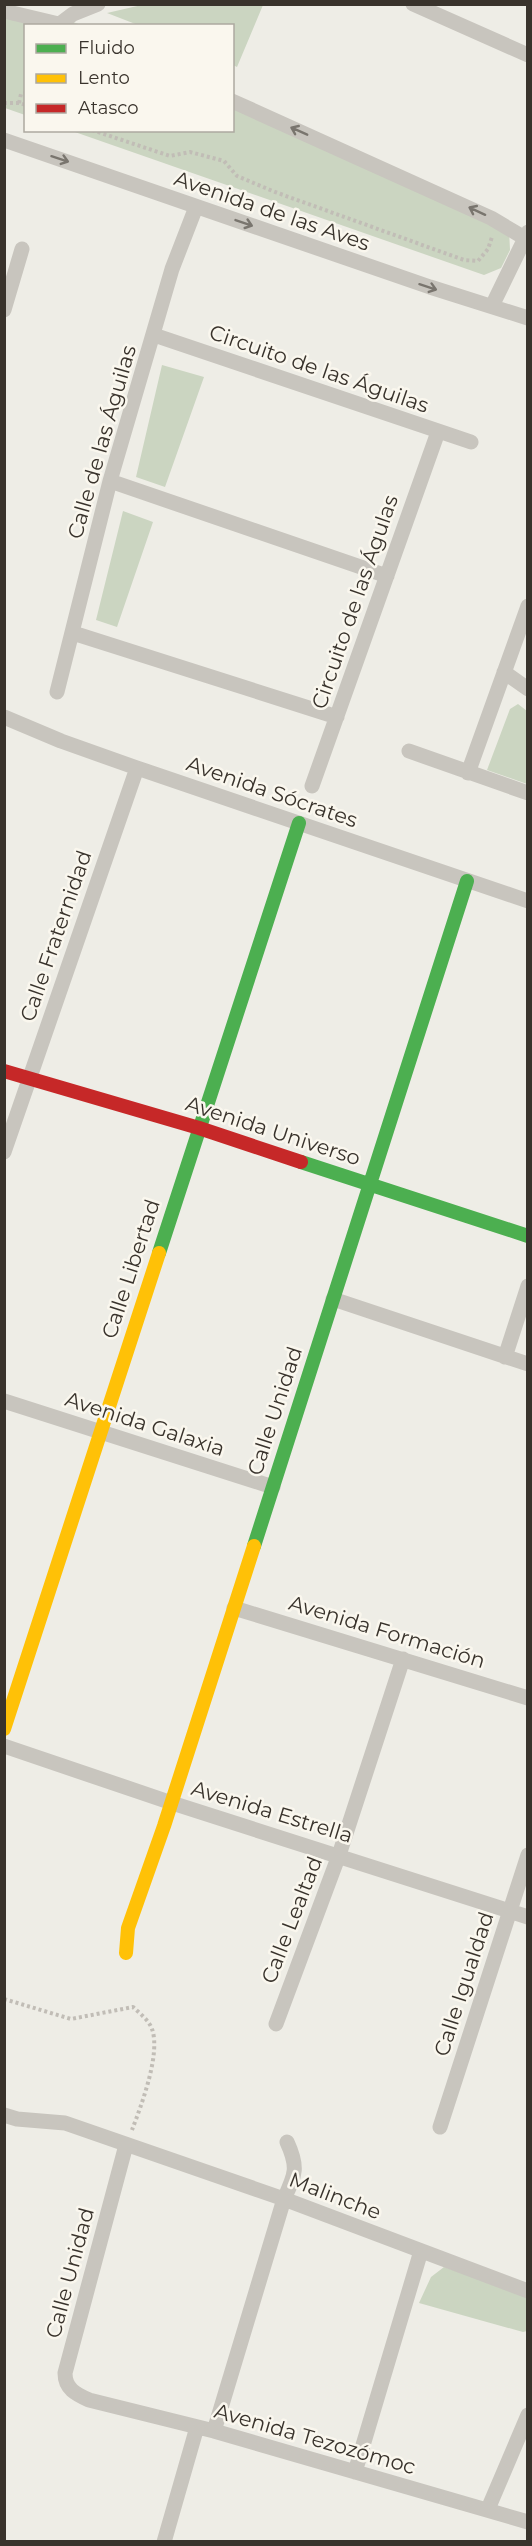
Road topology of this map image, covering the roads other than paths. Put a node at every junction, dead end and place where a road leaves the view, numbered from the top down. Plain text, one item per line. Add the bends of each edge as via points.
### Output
1 (98, 4) edge
2 (413, 4) edge
3 (4, 11) edge
4 (64, 24) edge
5 (528, 55) edge
6 (234, 102) edge
7 (4, 140) edge
8 (196, 207) junction
9 (526, 236) edge
10 (22, 249) dead end
11 (9, 277) edge
12 (492, 306) junction
13 (4, 309) edge
14 (528, 318) edge
15 (154, 335) junction
16 (438, 432) junction
17 (471, 442) dead end
18 (110, 481) junction
19 (387, 576) junction
20 (528, 606) edge
21 (73, 633) junction
22 (504, 672) junction
23 (528, 689) edge
24 (57, 692) dead end
25 (4, 717) edge
26 (337, 717) junction
27 (410, 751) dead end
28 (136, 768) junction
29 (468, 772) junction
30 (312, 786) dead end
31 (528, 793) edge
32 (298, 823) junction
33 (467, 881) junction
34 (528, 901) edge
35 (4, 1071) edge
36 (30, 1078) junction
37 (200, 1128) junction
38 (4, 1152) edge
39 (370, 1184) junction
40 (528, 1236) edge
41 (528, 1286) edge
42 (333, 1299) junction
43 (505, 1356) junction
44 (528, 1364) edge
45 (4, 1401) edge
46 (101, 1431) junction
47 (273, 1487) junction
48 (234, 1608) junction
49 (403, 1659) junction
50 (528, 1698) edge
51 (4, 1729) edge
52 (4, 1746) edge
53 (171, 1803) junction
54 (339, 1855) junction
55 (528, 1855) edge
56 (509, 1911) junction
57 (528, 1917) edge
58 (126, 1953) dead end
59 (276, 2025) dead end
60 (4, 2115) edge
61 (440, 2127) dead end
62 (287, 2142) dead end
63 (126, 2145) junction
64 (284, 2199) junction
65 (421, 2251) junction
66 (528, 2291) edge
67 (89, 2400) joint
68 (528, 2415) edge
69 (197, 2427) junction
70 (214, 2431) junction
71 (355, 2472) junction
72 (488, 2509) junction
73 (528, 2522) edge
74 (164, 2541) edge

1 - 4 street via 73,14
2 - 5 street
3 - 4 street
9 -> 6 street
7 -> 8 street, Avenida de las Aves
8 -> 12 street, Avenida de las Aves
8 - 15 street, Calle de las Águilas via 172,269
9 - 12 street
10 - 11 street
11 - 13 street
12 - 14 street, Avenida de las Aves
15 - 16 street, Circuito de las Águilas
15 - 18 street, Calle de las Águilas
16 - 17 street, Circuito de las Águilas
16 - 19 street, Circuito de las Águlas
18 - 19 street
18 - 21 street, Calle de las Águilas
19 - 26 street, Circuito de las Águlas
20 - 22 street
21 - 24 street, Calle de las Águilas
21 - 26 street
22 - 23 street
22 - 29 street
25 - 28 street, Avenida Sócrates
26 - 30 street, Circuito de las Águlas
27 - 29 street
28 - 32 street, Avenida Sócrates
28 - 36 street, Calle Fraternidad
29 - 31 street
32 - 33 street, Avenida Sócrates
32 - 37 street, Calle Libertad
33 - 34 street, Avenida Sócrates
33 - 39 street, Calle Unidad
35 - 36 street, Avenida Universo
36 - 37 street, Avenida Universo
36 - 38 street, Calle Fraternidad
37 - 39 street, Avenida Universo
37 - 46 street, Calle Libertad
39 - 40 street, Avenida Universo
39 - 42 street, Calle Unidad
41 - 43 street
42 - 43 street
42 - 47 street, Calle Unidad
43 - 44 street
45 - 46 street, Avenida Galaxia
46 - 47 street, Avenida Galaxia
46 - 51 street, Calle Libertad
47 - 48 street, Calle Unidad
48 - 49 street, Avenida Formación
48 - 53 street, Calle Unidad
49 - 50 street, Avenida Formación
49 - 54 street, Calle Lealtad
52 - 53 street, Avenida Estrella
53 - 54 street, Avenida Estrella
53 - 58 street, Calle Unidad via 128,1928
54 - 56 street, Avenida Estrella
54 - 59 street, Calle Lealtad
55 - 56 street, Calle Igualdad
56 - 57 street, Avenida Estrella
56 - 61 street, Calle Igualdad
60 - 63 street, Malinche via 17,2120 65,2123
62 - 64 street via 294,2158 295,2175
63 - 64 street, Malinche
63 - 67 street, Calle Unidad via 65,2373 70,2390
64 - 65 street, Malinche
64 - 70 street
65 - 66 street, Malinche
65 - 71 street
67 - 69 street, Avenida Tezozómoc
68 - 72 street
69 - 70 street, Avenida Tezozómoc
69 - 74 street
70 - 71 street, Avenida Tezozómoc
71 - 72 street, Avenida Tezozómoc
72 - 73 street, Avenida Tezozómoc

